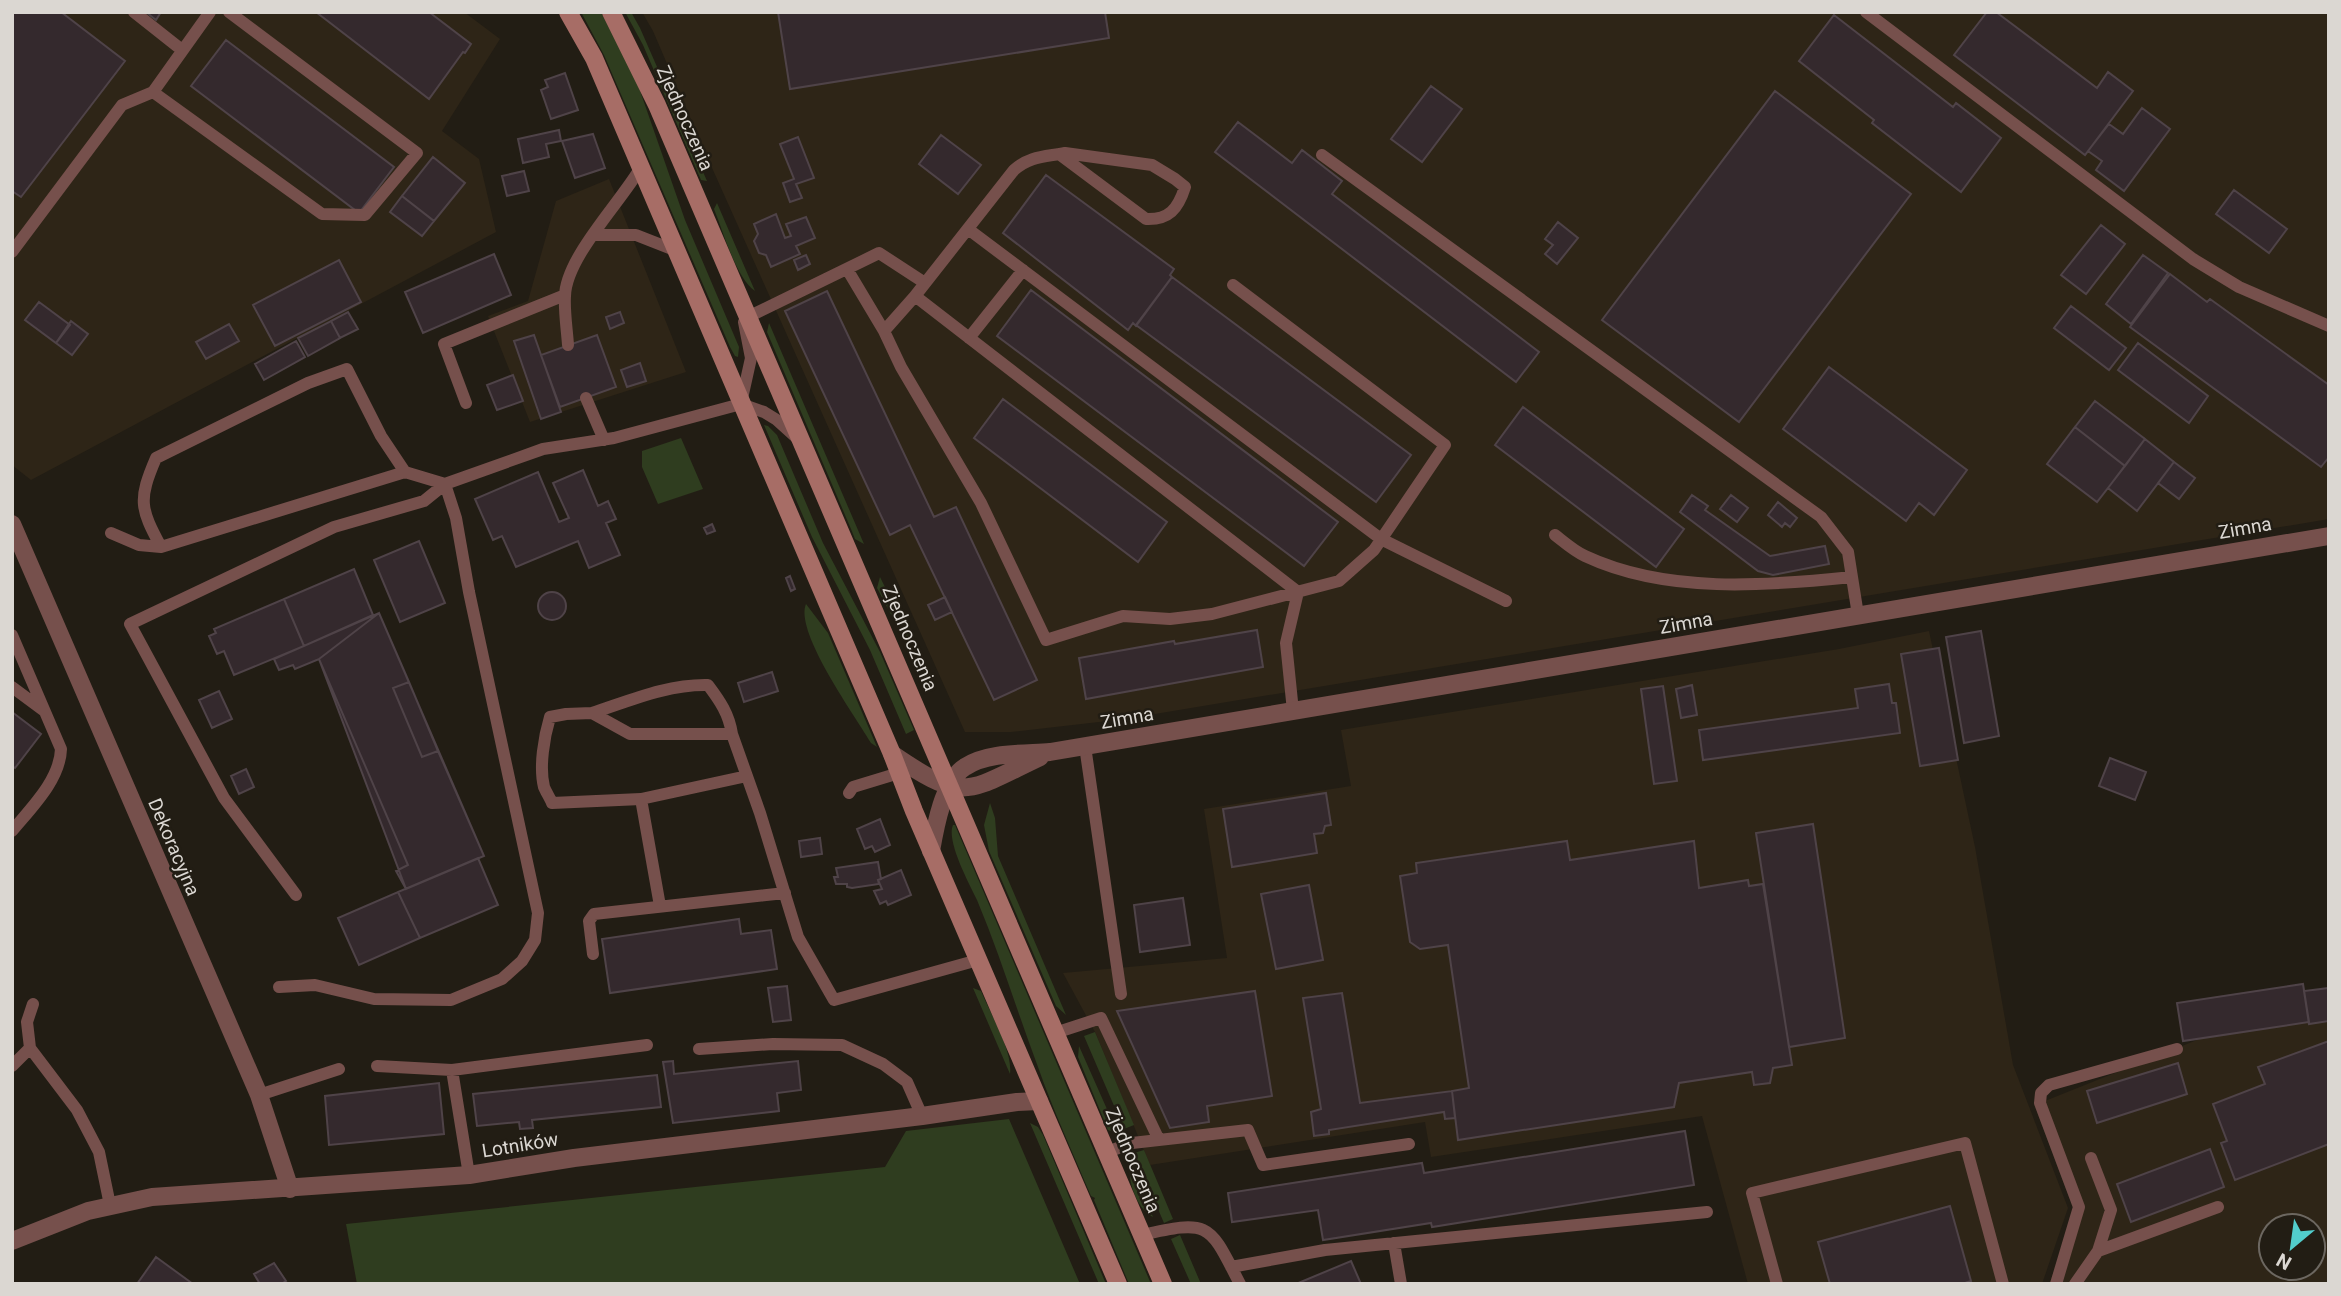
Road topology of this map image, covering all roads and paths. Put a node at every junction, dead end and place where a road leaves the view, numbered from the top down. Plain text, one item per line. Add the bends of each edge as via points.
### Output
1 (134, 12) edge
2 (210, 12) edge
3 (229, 12) edge
4 (568, 12) edge
5 (611, 12) edge
6 (1866, 12) edge
7 (183, 50) junction
8 (153, 92) junction
9 (1059, 154) junction
10 (1322, 155) dead end
11 (642, 167) junction
12 (968, 229) junction
13 (595, 234) junction
14 (677, 251) junction
15 (12, 252) edge
16 (847, 269) junction
17 (1023, 270) junction
18 (925, 283) junction
19 (1233, 285) dead end
20 (737, 291) junction
21 (565, 295) junction
22 (915, 296) junction
23 (748, 317) junction
24 (2329, 326) edge
25 (884, 331) junction
26 (969, 338) junction
27 (568, 345) dead end
28 (586, 398) dead end
29 (466, 403) dead end
30 (741, 404) junction
31 (604, 440) junction
32 (803, 444) junction
33 (405, 472) junction
34 (445, 484) junction
35 (111, 533) dead end
36 (14, 535) edge
37 (1555, 535) dead end
38 (2329, 536) edge
39 (1381, 539) junction
40 (161, 547) junction
41 (1852, 577) junction
42 (1298, 592) junction
43 (1506, 601) dead end
44 (1858, 615) junction
45 (12, 635) edge
46 (12, 687) edge
47 (45, 711) junction
48 (1293, 711) junction
49 (592, 713) junction
50 (732, 734) junction
51 (1085, 746) junction
52 (892, 754) junction
53 (899, 773) junction
54 (747, 776) junction
55 (950, 787) junction
56 (849, 793) dead end
57 (641, 799) junction
58 (12, 831) edge
59 (931, 851) junction
60 (785, 893) junction
61 (296, 895) dead end
62 (660, 906) junction
63 (593, 954) dead end
64 (978, 960) junction
65 (278, 988) dead end
66 (1121, 994) dead end
67 (33, 1004) dead end
68 (1055, 1033) junction
69 (647, 1045) dead end
70 (30, 1048) junction
71 (699, 1049) dead end
72 (2178, 1049) dead end
73 (12, 1066) edge
74 (377, 1066) dead end
75 (339, 1069) dead end
76 (452, 1070) junction
77 (259, 1095) junction
78 (1039, 1101) junction
79 (922, 1116) junction
80 (1159, 1140) junction
81 (1409, 1144) dead end
82 (1107, 1152) junction
83 (2091, 1158) dead end
84 (469, 1175) junction
85 (290, 1189) junction
86 (110, 1205) junction
87 (2218, 1207) dead end
88 (1707, 1212) dead end
89 (1142, 1235) junction
90 (12, 1241) edge
91 (1394, 1243) junction
92 (2098, 1251) junction
93 (1231, 1267) junction
94 (1118, 1284) edge
95 (1163, 1284) edge
96 (1240, 1284) edge
97 (1401, 1284) edge
98 (1777, 1284) edge
99 (2003, 1284) edge
100 (2056, 1284) edge
101 (2075, 1284) edge

1 - 7 lane
2 - 7 lane
3 - 8 lane via 417,153 365,215 322,214
4 - 11 main road via 594,58
5 - 20 main road, Zjednoczenia via 657,104
6 - 24 lane via 2193,259 2239,286
7 - 8 lane
8 - 15 lane via 122,105
9 - 9 lane via 1152,165 1185,187 1172,211 1160,220 1146,219
9 - 12 lane via 1026,160
10 - 41 lane via 1821,517 1847,552
11 - 13 lane
11 - 14 main road
12 - 17 lane
12 - 18 lane
13 - 14 lane via 636,235
13 - 21 lane via 575,260
14 - 30 main road
16 - 18 lane via 879,253
16 - 23 lane
16 - 25 lane
17 - 26 lane
17 - 39 lane
18 - 22 lane
19 - 39 lane via 1446,445
20 - 23 main road, Zjednoczenia
20 - 30 lane via 751,358
21 - 27 lane
21 - 29 lane via 444,344
22 - 25 lane
22 - 26 lane
23 - 32 main road, Zjednoczenia
25 - 42 lane via 981,503 1046,640 1123,616 1170,619 1212,614
26 - 42 lane
28 - 31 lane
30 - 31 lane
30 - 32 lane via 777,420
30 - 52 main road
31 - 34 lane via 543,449
32 - 55 main road, Zjednoczenia
33 - 34 lane
33 - 40 lane
33 - 40 lane via 347,369 308,383 156,458 144,485 144,515
34 - 61 lane via 424,501 334,527 130,624 224,798
34 - 65 lane via 456,518 538,914 535,940 522,961 502,979 451,1000 373,999 315,985
35 - 40 lane via 139,545
36 - 77 street, Dekoracyjna
37 - 41 lane via 1583,555 1650,578 1779,584
38 - 44 street, Zimna
39 - 42 lane via 1339,581
39 - 43 lane
41 - 44 lane
42 - 48 lane via 1286,643
44 - 48 street, Zimna
45 - 47 lane
46 - 47 lane
47 - 58 lane via 61,750 61,764
48 - 51 street, Zimna
49 - 50 lane via 630,734
49 - 50 lane via 667,689 708,685 729,718
49 - 57 lane via 550,717 544,737 544,788 552,803
50 - 54 lane
51 - 55 street, Zimna via 979,761 958,772
51 - 66 lane
52 - 53 main road
52 - 55 street
53 - 56 lane via 853,787
53 - 59 main road
54 - 57 lane
54 - 60 lane
55 - 59 street, Zimna via 937,818
55 - 68 main road, Zjednoczenia
57 - 62 lane
59 - 64 main road
60 - 62 lane
60 - 64 lane via 798,937 834,1000
62 - 63 lane via 594,914 589,921
64 - 78 main road
67 - 70 lane via 27,1022
68 - 80 lane via 1101,1018
68 - 82 main road, Zjednoczenia
69 - 76 lane
70 - 73 lane
70 - 86 lane via 77,1110 99,1152
71 - 79 lane via 842,1045 883,1063 907,1082
72 - 100 lane via 2049,1085 2041,1093 2040,1102 2079,1207
74 - 76 lane
75 - 77 lane
76 - 84 lane
77 - 85 street, Dekoracyjna
78 - 79 street, Lotników
78 - 94 main road
79 - 84 street, Lotników
80 - 81 lane via 1248,1130 1263,1165
80 - 82 lane via 1126,1144
82 - 89 main road, Zjednoczenia
83 - 92 lane via 2111,1210
84 - 85 street, Lotników
85 - 86 street, Lotników via 152,1197
86 - 90 street, Lotników
87 - 92 lane
88 - 91 lane
89 - 93 lane via 1182,1226 1202,1228 1215,1236
89 - 95 main road, Zjednoczenia
91 - 93 lane
91 - 97 lane
92 - 101 lane
93 - 96 lane
98 - 99 lane via 1752,1193 1965,1143

